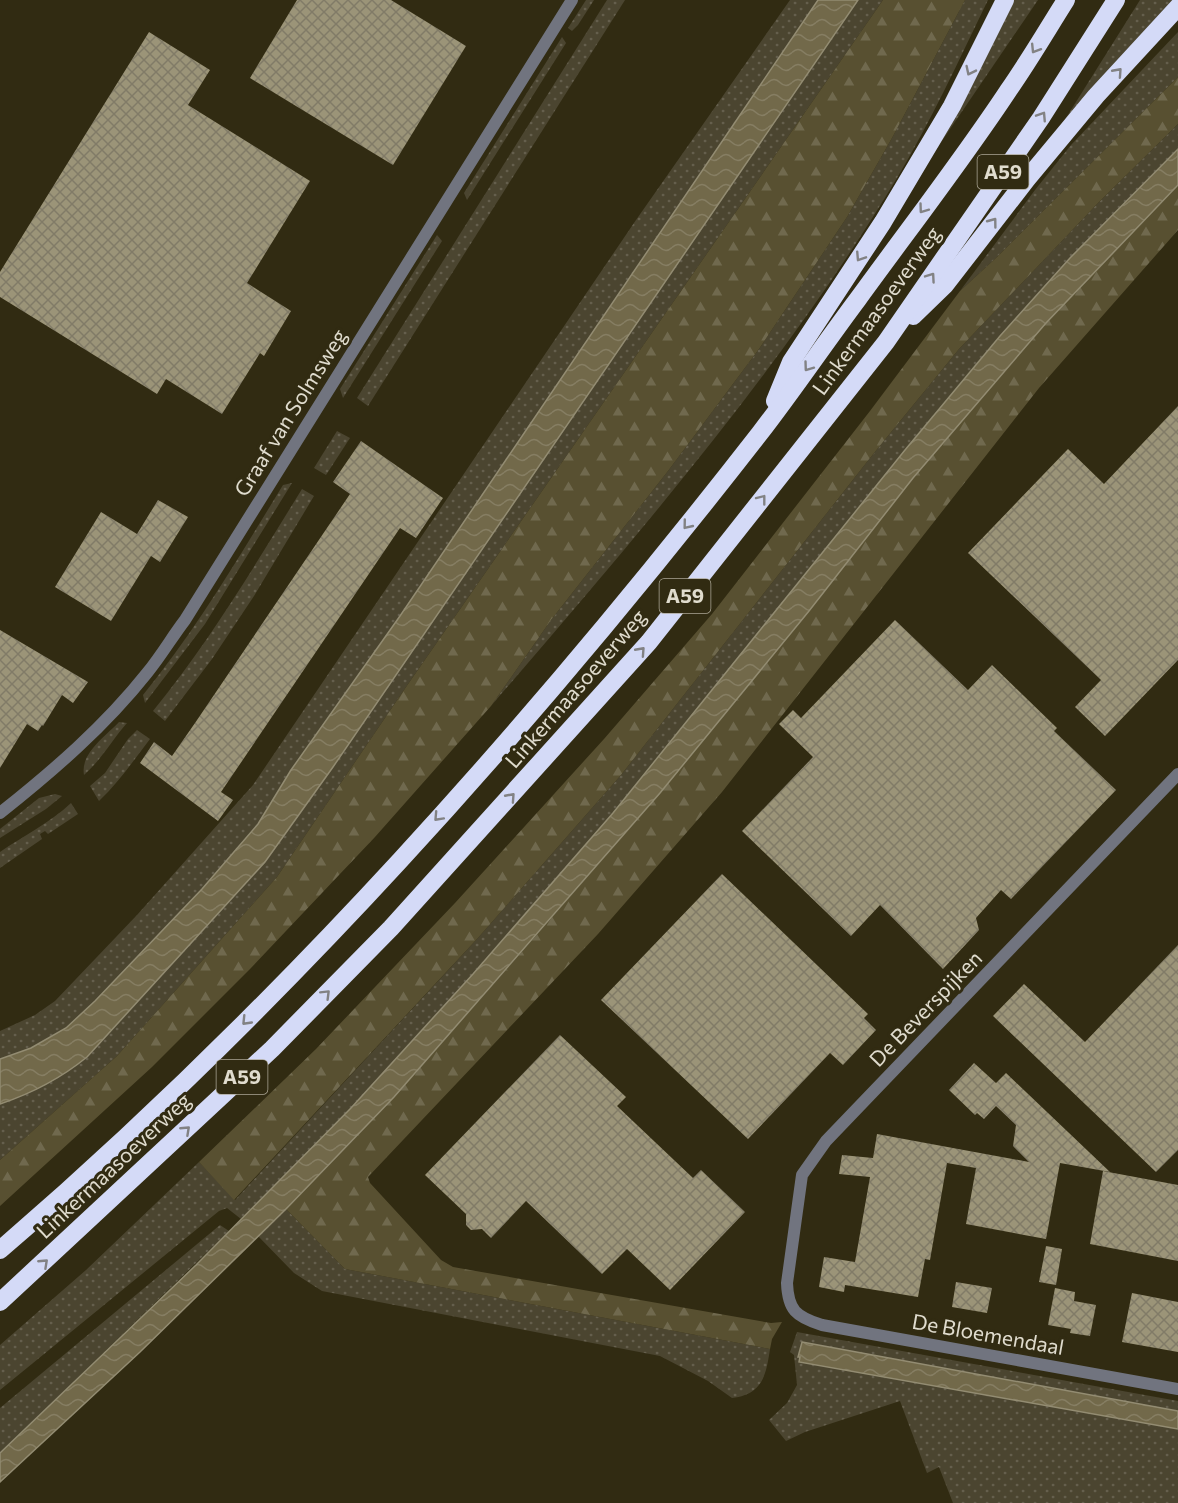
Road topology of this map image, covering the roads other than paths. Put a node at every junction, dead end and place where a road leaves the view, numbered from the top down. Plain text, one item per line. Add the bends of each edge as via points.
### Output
1 (572, 0) edge
2 (1005, 0) edge
3 (1066, 0) edge
4 (1116, 0) edge
5 (1178, 7) edge
6 (886, 342) junction
7 (762, 430) junction
8 (1178, 774) edge
9 (0, 813) edge
10 (0, 1250) edge
11 (0, 1302) edge
12 (794, 1311) joint
13 (1178, 1389) edge

1 - 9 street, Graaf van Solmsweg via 185,620 147,674 101,724 54,770
2 -> 7 highway, A59 via 952,106 883,222 791,362
3 -> 7 highway, Linkermaasoeverweg / A59 via 1008,91
6 -> 4 highway, Linkermaasoeverweg / A59 via 1041,118
6 -> 5 highway, A59 via 945,285 1034,170
11 -> 6 highway, Linkermaasoeverweg / A59 via 272,1049 391,928 649,642
7 -> 10 highway, Linkermaasoeverweg / A59 via 607,624 483,769 359,903 242,1025
8 - 12 street, De Beverspijken via 826,1141 802,1176 787,1283
12 - 13 street, De Bloemendaal via 805,1320 822,1325

